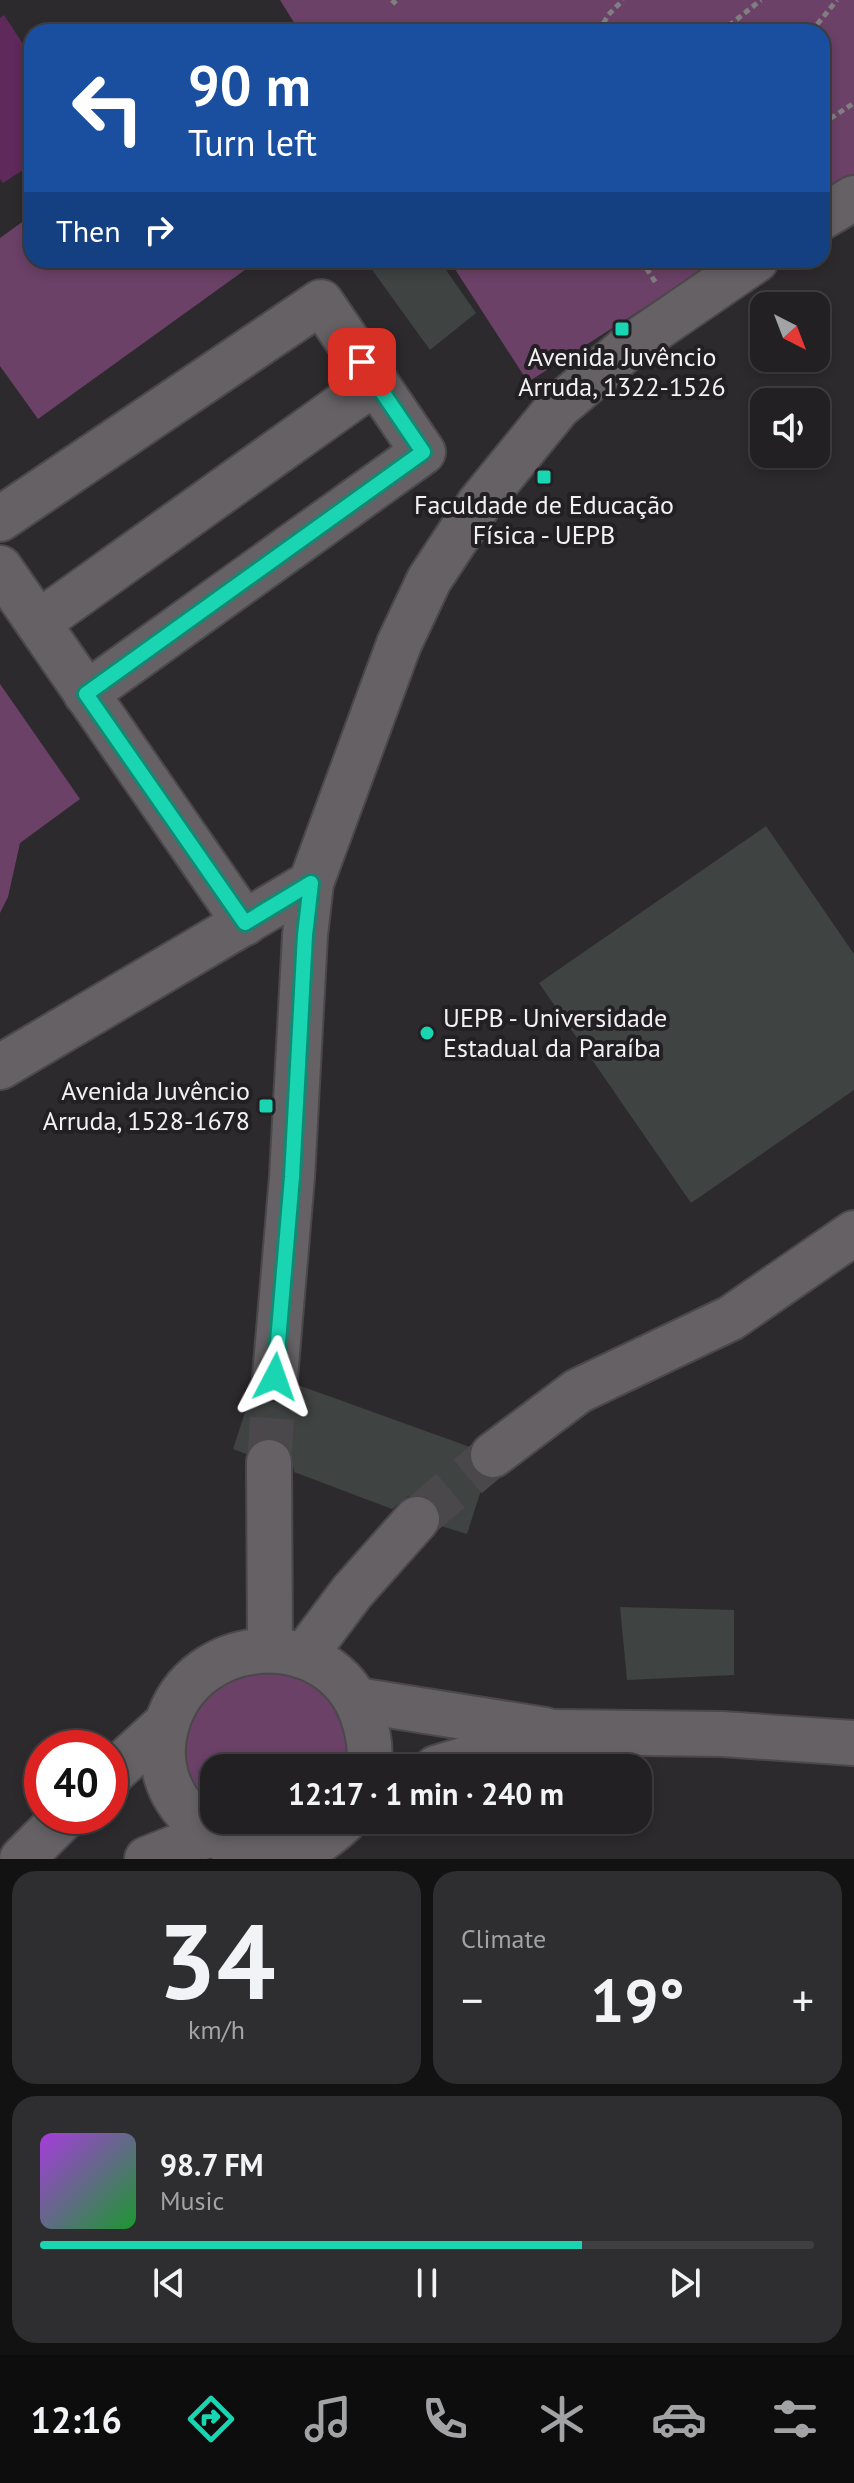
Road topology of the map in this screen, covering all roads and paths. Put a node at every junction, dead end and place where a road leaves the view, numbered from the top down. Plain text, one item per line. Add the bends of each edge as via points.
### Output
1 (623, 0) edge
2 (761, 0) edge
3 (837, 0) edge
4 (603, 24) edge
5 (731, 24) edge
6 (818, 24) edge
7 (854, 103) edge
8 (830, 119) edge
9 (854, 198) edge
10 (830, 212) edge
11 (744, 268) edge
12 (375, 382) junction
13 (0, 519) edge
14 (0, 568) edge
15 (38, 623) junction
16 (86, 694) junction
17 (311, 883) junction
18 (245, 923) junction
19 (0, 1067) edge
20 (854, 1233) edge
21 (275, 1377) tunnel mouth
22 (493, 1455) tunnel mouth
23 (269, 1462) tunnel mouth
24 (417, 1519) tunnel mouth
25 (287, 1652) junction
26 (357, 1700) junction
27 (167, 1723) junction
28 (555, 1732) junction
29 (854, 1743) edge
30 (370, 1754) edge
31 (482, 1754) edge
32 (128, 1759) edge
33 (47, 1834) edge
34 (330, 1834) edge
35 (205, 1836) junction
36 (22, 1859) edge
37 (147, 1859) edge

1 - 4 path
2 - 5 path
3 - 6 path
7 - 8 path
9 - 10 street
11 - 17 street via 626,349 558,407 479,504 429,580 399,644
12 - 13 street via 321,302
12 - 15 street
12 - 16 street via 423,452
14 - 15 street
15 - 16 street
16 - 18 street
17 - 18 street
17 - 21 street
18 - 19 street
20 - 22 street via 731,1318 578,1391
23 - 25 street
24 - 25 street via 352,1592
25 - 26 street via 337,1677
25 - 27 street via 237,1653 206,1669 182,1693
26 - 28 street
26 - 30 street via 368,1729
27 - 32 street
27 - 35 street via 163,1755 168,1786 182,1814
28 - 29 street via 722,1734
28 - 31 street
33 - 36 street
34 - 35 street via 295,1852 263,1856 232,1851
35 - 37 street

